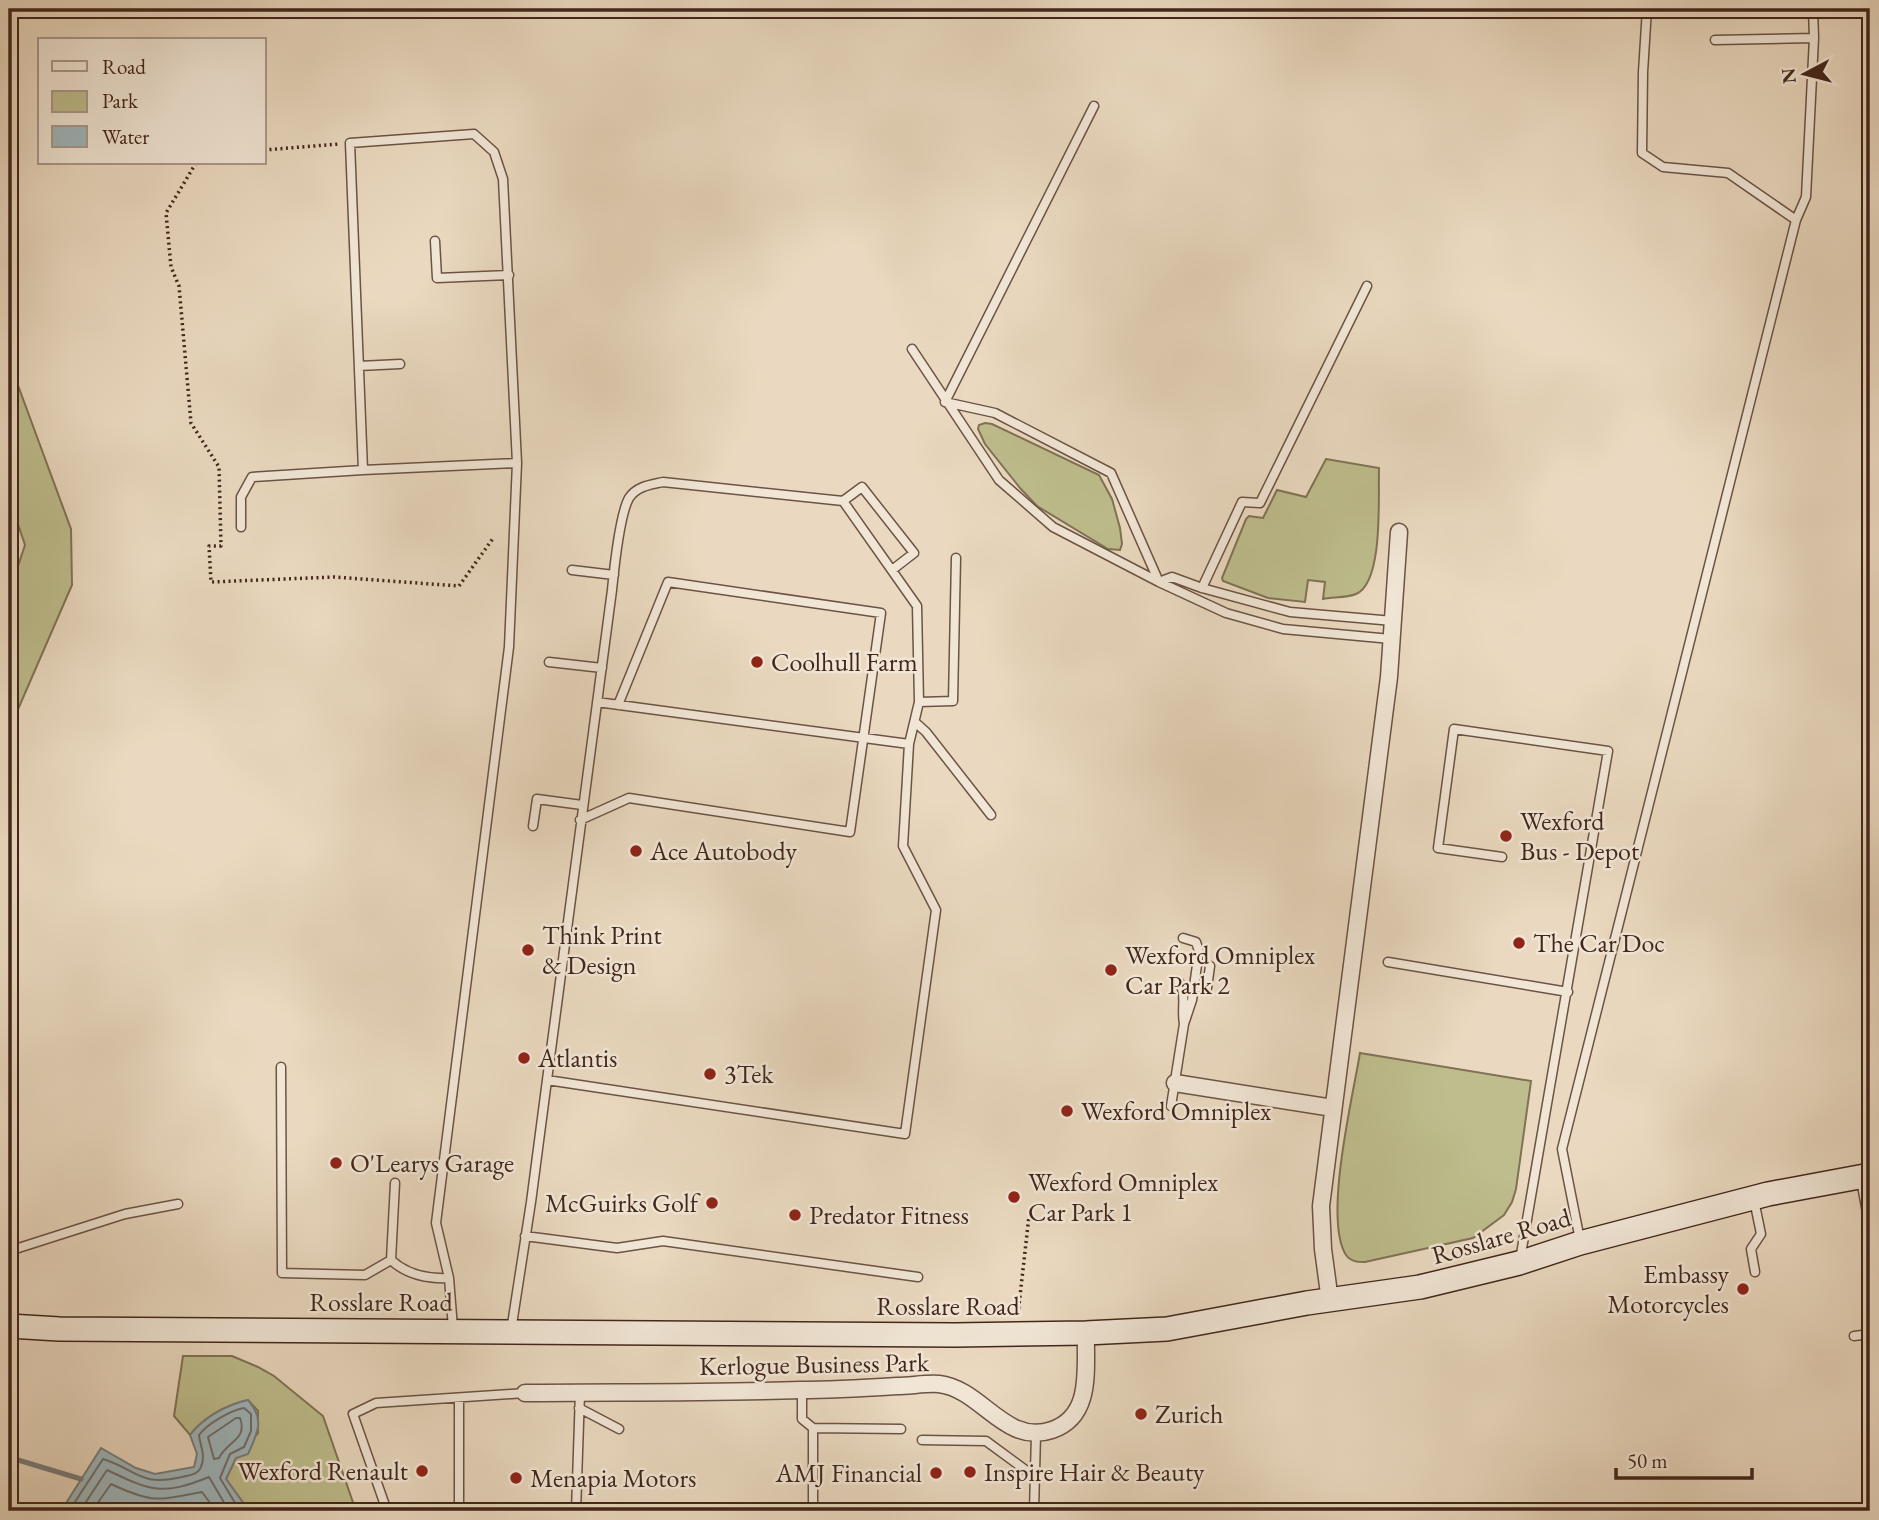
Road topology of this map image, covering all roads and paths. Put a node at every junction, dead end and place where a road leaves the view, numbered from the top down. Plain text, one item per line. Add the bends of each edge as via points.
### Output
1 (1647, 9) edge
2 (1813, 9) edge
3 (1814, 38) junction
4 (1715, 40) dead end
5 (1094, 106) dead end
6 (350, 143) junction
7 (266, 150) edge
8 (195, 164) edge
9 (1796, 220) junction
10 (435, 241) dead end
11 (509, 275) junction
12 (1367, 286) dead end
13 (912, 349) dead end
14 (400, 364) dead end
15 (359, 366) junction
16 (945, 402) junction
17 (517, 463) junction
18 (363, 470) junction
19 (843, 501) junction
20 (241, 527) dead end
21 (1399, 532) dead end
22 (494, 537) dead end
23 (956, 558) dead end
24 (572, 570) dead end
25 (892, 570) junction
26 (614, 575) junction
27 (1159, 582) junction
28 (1202, 588) junction
29 (1393, 621) junction
30 (1391, 639) junction
31 (549, 662) dead end
32 (601, 668) junction
33 (597, 702) junction
34 (919, 702) junction
35 (618, 705) junction
36 (916, 723) junction
37 (863, 739) junction
38 (909, 744) junction
39 (582, 805) junction
40 (991, 815) dead end
41 (580, 820) junction
42 (533, 826) dead end
43 (1502, 857) dead end
44 (1183, 938) dead end
45 (1388, 962) dead end
46 (1210, 966) dead end
47 (1179, 982) dead end
48 (1194, 986) junction
49 (1568, 992) junction
50 (1184, 1024) junction
51 (281, 1067) dead end
52 (547, 1080) junction
53 (1175, 1083) junction
54 (1171, 1106) dead end
55 (1333, 1108) junction
56 (1865, 1176) edge
57 (396, 1183) dead end
58 (1754, 1197) junction
59 (178, 1205) dead end
60 (1029, 1216) dead end
61 (1870, 1229) edge
62 (525, 1236) junction
63 (1580, 1242) junction
64 (9, 1251) edge
65 (391, 1260) junction
66 (1519, 1263) junction
67 (1755, 1272) dead end
68 (918, 1277) dead end
69 (449, 1278) junction
70 (1330, 1301) junction
71 (1018, 1308) dead end
72 (9, 1326) edge
73 (453, 1331) junction
74 (511, 1331) junction
75 (1086, 1333) junction
76 (1870, 1334) edge
77 (1854, 1336) dead end
78 (802, 1390) junction
79 (525, 1393) joint
80 (459, 1398) junction
81 (580, 1400) junction
82 (813, 1428) junction
83 (619, 1429) dead end
84 (901, 1429) dead end
85 (1036, 1434) junction
86 (922, 1440) dead end
87 (1035, 1477) junction
88 (387, 1511) edge
89 (459, 1511) edge
90 (576, 1511) edge
91 (813, 1511) edge
92 (1034, 1511) edge

1 - 9 lane via 1642,153 1663,167 1728,173
2 - 3 lane
3 - 4 lane
3 - 9 lane via 1806,197
5 - 16 lane
6 - 7 path
6 - 11 lane via 474,134 494,152 502,179
6 - 15 lane
8 - 22 path via 166,213 171,267 179,286 191,422 219,467 221,546 209,546 211,582 334,577 459,586
9 - 63 lane via 1562,1149
10 - 11 lane via 437,278
11 - 17 lane
12 - 28 lane via 1260,503 1242,502
13 - 16 lane
14 - 15 lane
15 - 18 lane
16 - 27 lane via 999,480 1053,527
16 - 27 lane via 995,413 1111,473
17 - 18 lane
17 - 69 lane via 509,647 436,1223
18 - 20 lane via 252,477 241,497
19 - 25 lane
19 - 25 lane via 862,486 914,553
19 - 26 lane via 663,482 643,486 629,499
21 - 29 street
23 - 34 lane via 953,701
24 - 26 lane
25 - 34 lane via 917,607
26 - 32 lane
27 - 28 lane via 1172,577
27 - 30 lane via 1226,613 1283,629
28 - 29 lane via 1290,612
29 - 30 street
30 - 55 street
31 - 32 lane
32 - 33 lane
33 - 35 lane
33 - 39 lane
34 - 36 lane
35 - 37 lane
35 - 37 lane via 668,582 881,613
36 - 38 lane
36 - 40 lane
37 - 38 lane
37 - 41 lane via 850,832 629,798
38 - 52 lane via 903,846 936,910 905,1133
39 - 41 lane
39 - 42 lane via 537,799
41 - 52 lane
43 - 49 lane via 1438,848 1454,729 1608,751
44 - 48 lane via 1196,942 1199,951
45 - 49 lane
46 - 48 lane via 1207,988
47 - 50 lane via 1184,991
48 - 50 lane
49 - 66 lane
50 - 53 lane
51 - 65 lane via 282,1273 365,1275
52 - 62 lane
53 - 54 lane
53 - 55 street
55 - 70 street via 1321,1206
56 - 58 main road, Rosslare Road
56 - 61 lane
57 - 65 lane
58 - 63 main road, Rosslare Road
58 - 67 lane via 1761,1234 1751,1249
59 - 64 lane via 125,1214
60 - 71 path
62 - 68 lane via 617,1248 663,1241
62 - 74 lane
63 - 66 main road, Rosslare Road
65 - 69 lane via 424,1277
66 - 70 main road, Rosslare Road via 1420,1287
69 - 73 lane
70 - 75 main road, Rosslare Road via 1167,1329
72 - 73 main road, Rosslare Road
73 - 74 main road, Rosslare Road
74 - 75 main road, Rosslare Road
75 - 85 street via 1081,1406 1069,1420
76 - 77 lane
78 - 81 street, Kerlogue Business Park
78 - 82 lane via 802,1419
78 - 85 street, Kerlogue Business Park via 939,1384 962,1390 1017,1431
79 - 80 lane, Kerlogue Business Park
79 - 81 street, Kerlogue Business Park
80 - 88 lane, Kerlogue Business Park via 376,1403 353,1414
80 - 89 lane
81 - 83 lane
81 - 90 lane
82 - 84 lane
82 - 91 lane
85 - 87 lane
86 - 87 lane via 986,1441
87 - 92 lane

